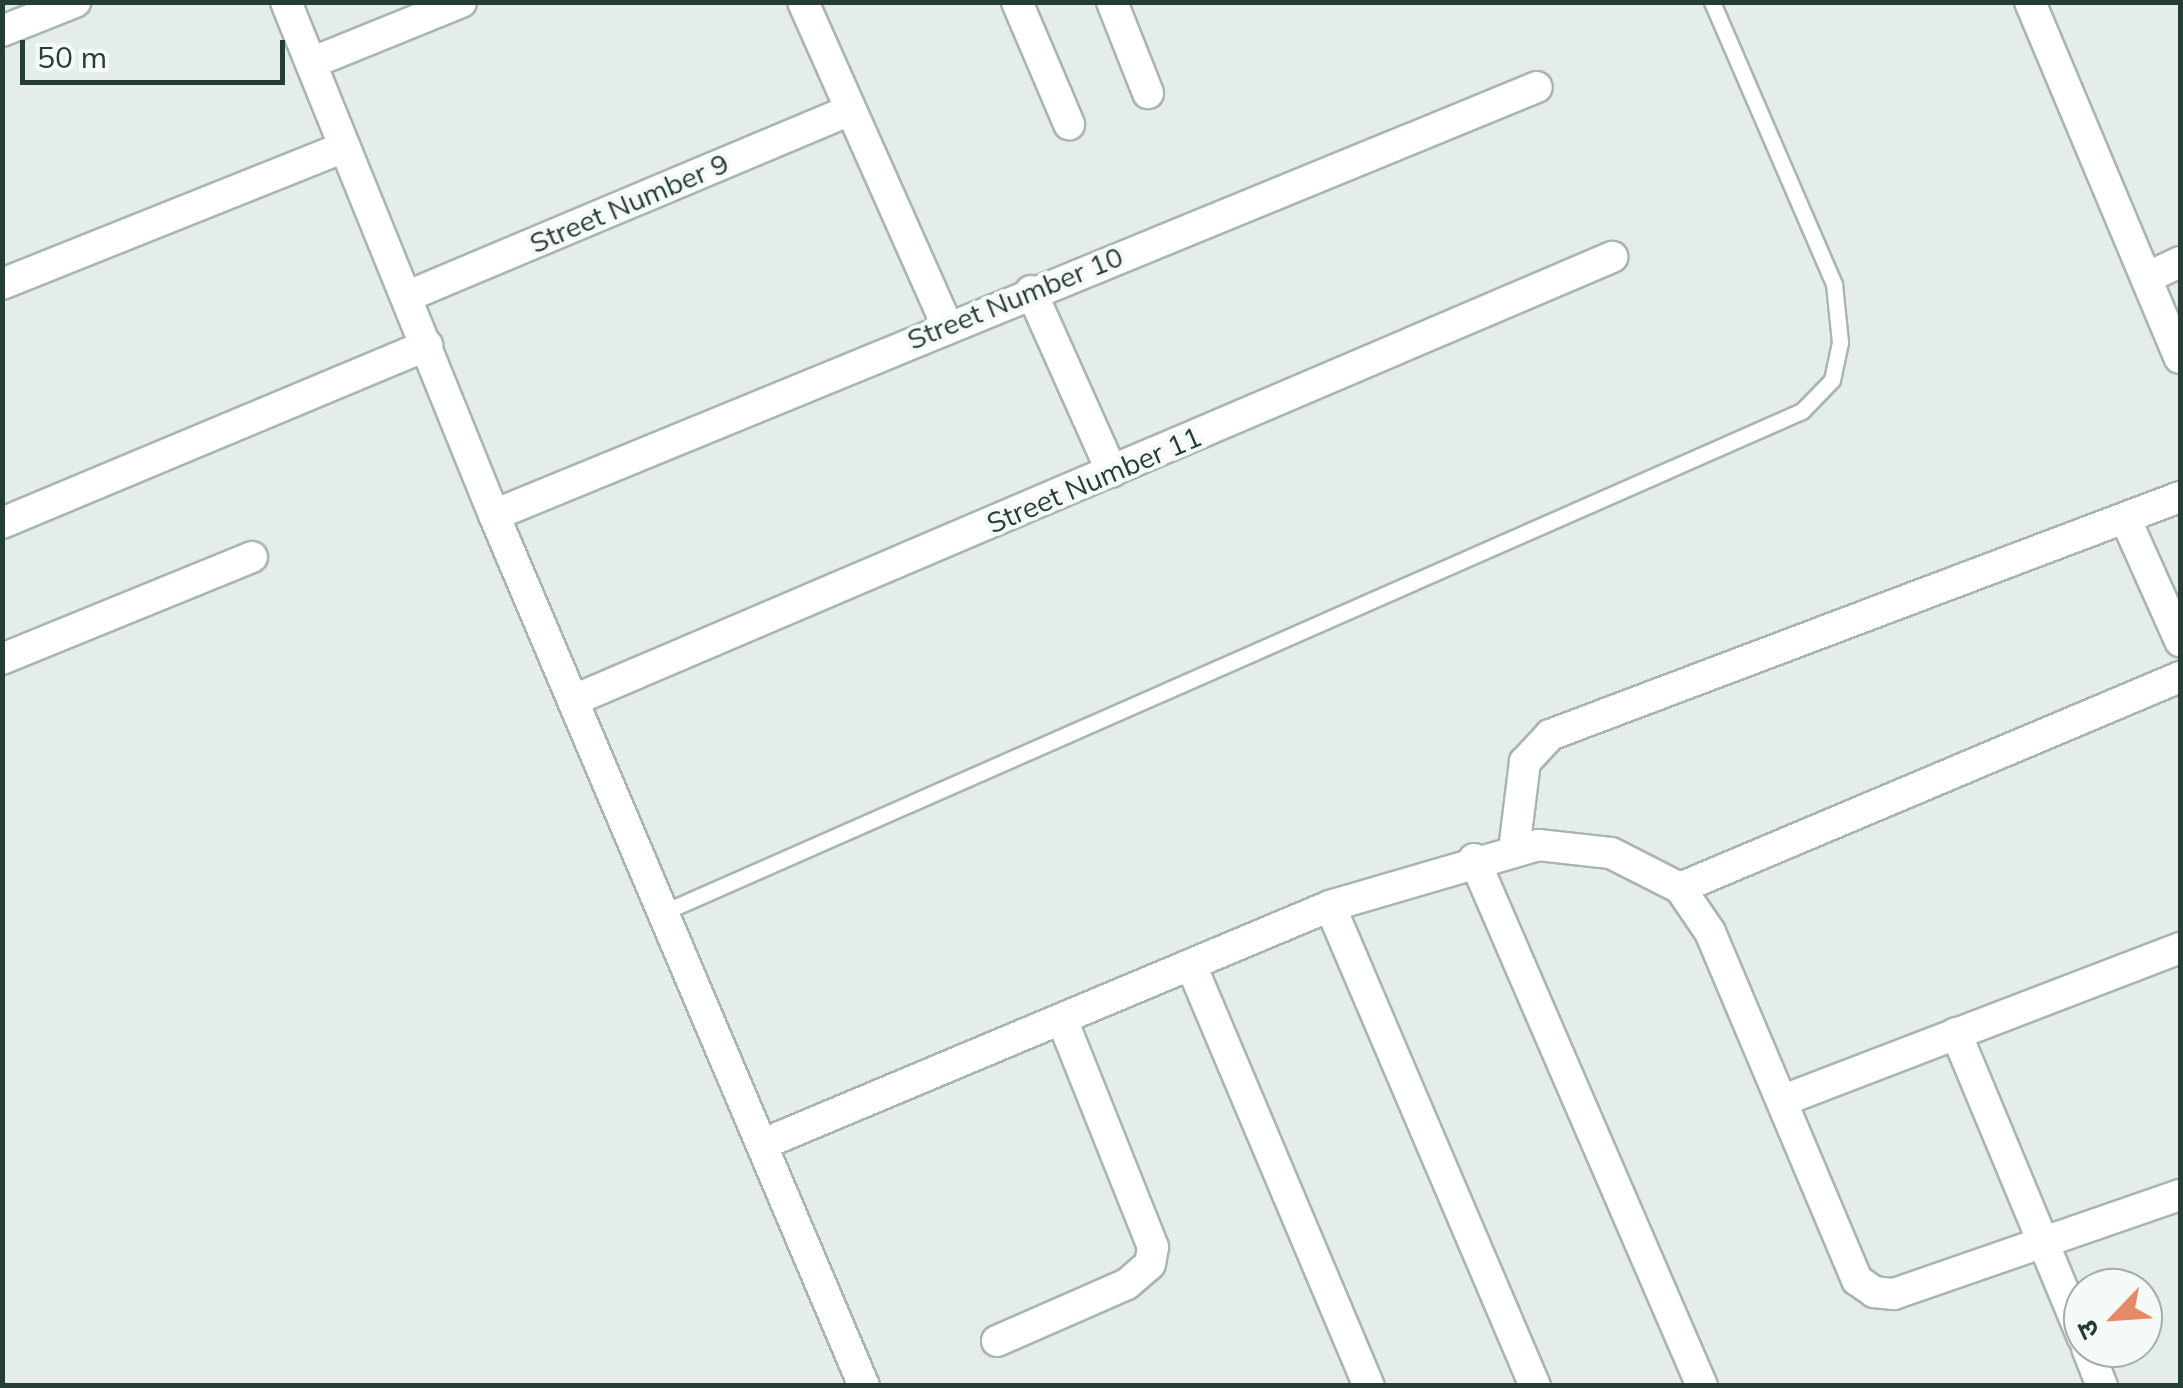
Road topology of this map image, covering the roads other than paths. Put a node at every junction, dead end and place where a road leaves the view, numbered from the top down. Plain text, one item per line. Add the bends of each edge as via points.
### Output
1 (75, 2) edge
2 (286, 2) edge
3 (461, 2) edge
4 (803, 2) edge
5 (1017, 2) edge
6 (1112, 2) edge
7 (1712, 2) edge
8 (2030, 2) edge
9 (2, 31) edge
10 (311, 63) junction
11 (1537, 87) dead end
12 (1148, 93) dead end
13 (850, 110) junction
14 (1069, 124) dead end
15 (345, 147) junction
16 (1612, 258) dead end
17 (2180, 262) edge
18 (2146, 278) junction
19 (2, 284) edge
20 (1032, 291) junction
21 (408, 296) junction
22 (947, 325) junction
23 (426, 346) junction
24 (2180, 358) edge
25 (1112, 472) junction
26 (2180, 497) edge
27 (494, 515) junction
28 (2126, 520) junction
29 (2, 523) edge
30 (252, 557) dead end
31 (2180, 641) edge
32 (2, 659) edge
33 (2180, 676) edge
34 (574, 700) junction
35 (1514, 850) junction
36 (1474, 859) junction
37 (1680, 888) junction
38 (1330, 906) junction
39 (664, 912) junction
40 (2180, 948) edge
41 (1191, 965) junction
42 (1062, 1019) junction
43 (1956, 1033) junction
44 (1784, 1100) junction
45 (763, 1144) junction
46 (2180, 1195) edge
47 (2038, 1239) junction
48 (2063, 1294) edge
49 (998, 1342) dead end
50 (864, 1386) edge
51 (1368, 1386) edge
52 (1535, 1386) edge
53 (1702, 1386) edge

1 - 9 street
2 - 10 street
3 - 10 street
4 - 13 street
5 - 14 street
6 - 12 street
7 - 39 lane via 1834,284 1840,342 1832,380 1802,412
8 - 18 street
10 - 15 street
11 - 20 street, Street Number 10
13 - 21 street, Street Number 9
13 - 22 street
15 - 19 street
15 - 21 street
16 - 25 street, Street Number 11
17 - 18 street
18 - 24 street
20 - 22 street, Street Number 10
20 - 25 street
21 - 23 street
22 - 27 street, Street Number 10
23 - 27 street
23 - 29 street
25 - 34 street, Street Number 11
26 - 28 street
27 - 34 street
28 - 31 street
28 - 35 street via 1550,735 1525,762
30 - 32 street
33 - 37 street
34 - 39 street
35 - 36 street
35 - 37 street via 1538,845 1611,852
36 - 38 street
36 - 53 street
37 - 44 street via 1710,932
38 - 41 street
38 - 52 street
39 - 45 street
40 - 43 street
41 - 42 street
41 - 51 street
42 - 45 street
42 - 49 street via 1153,1246 1150,1264 1128,1284
43 - 44 street
43 - 47 street
44 - 47 street via 1857,1280 1874,1292 1894,1294
45 - 50 street
46 - 47 street
47 - 48 street

